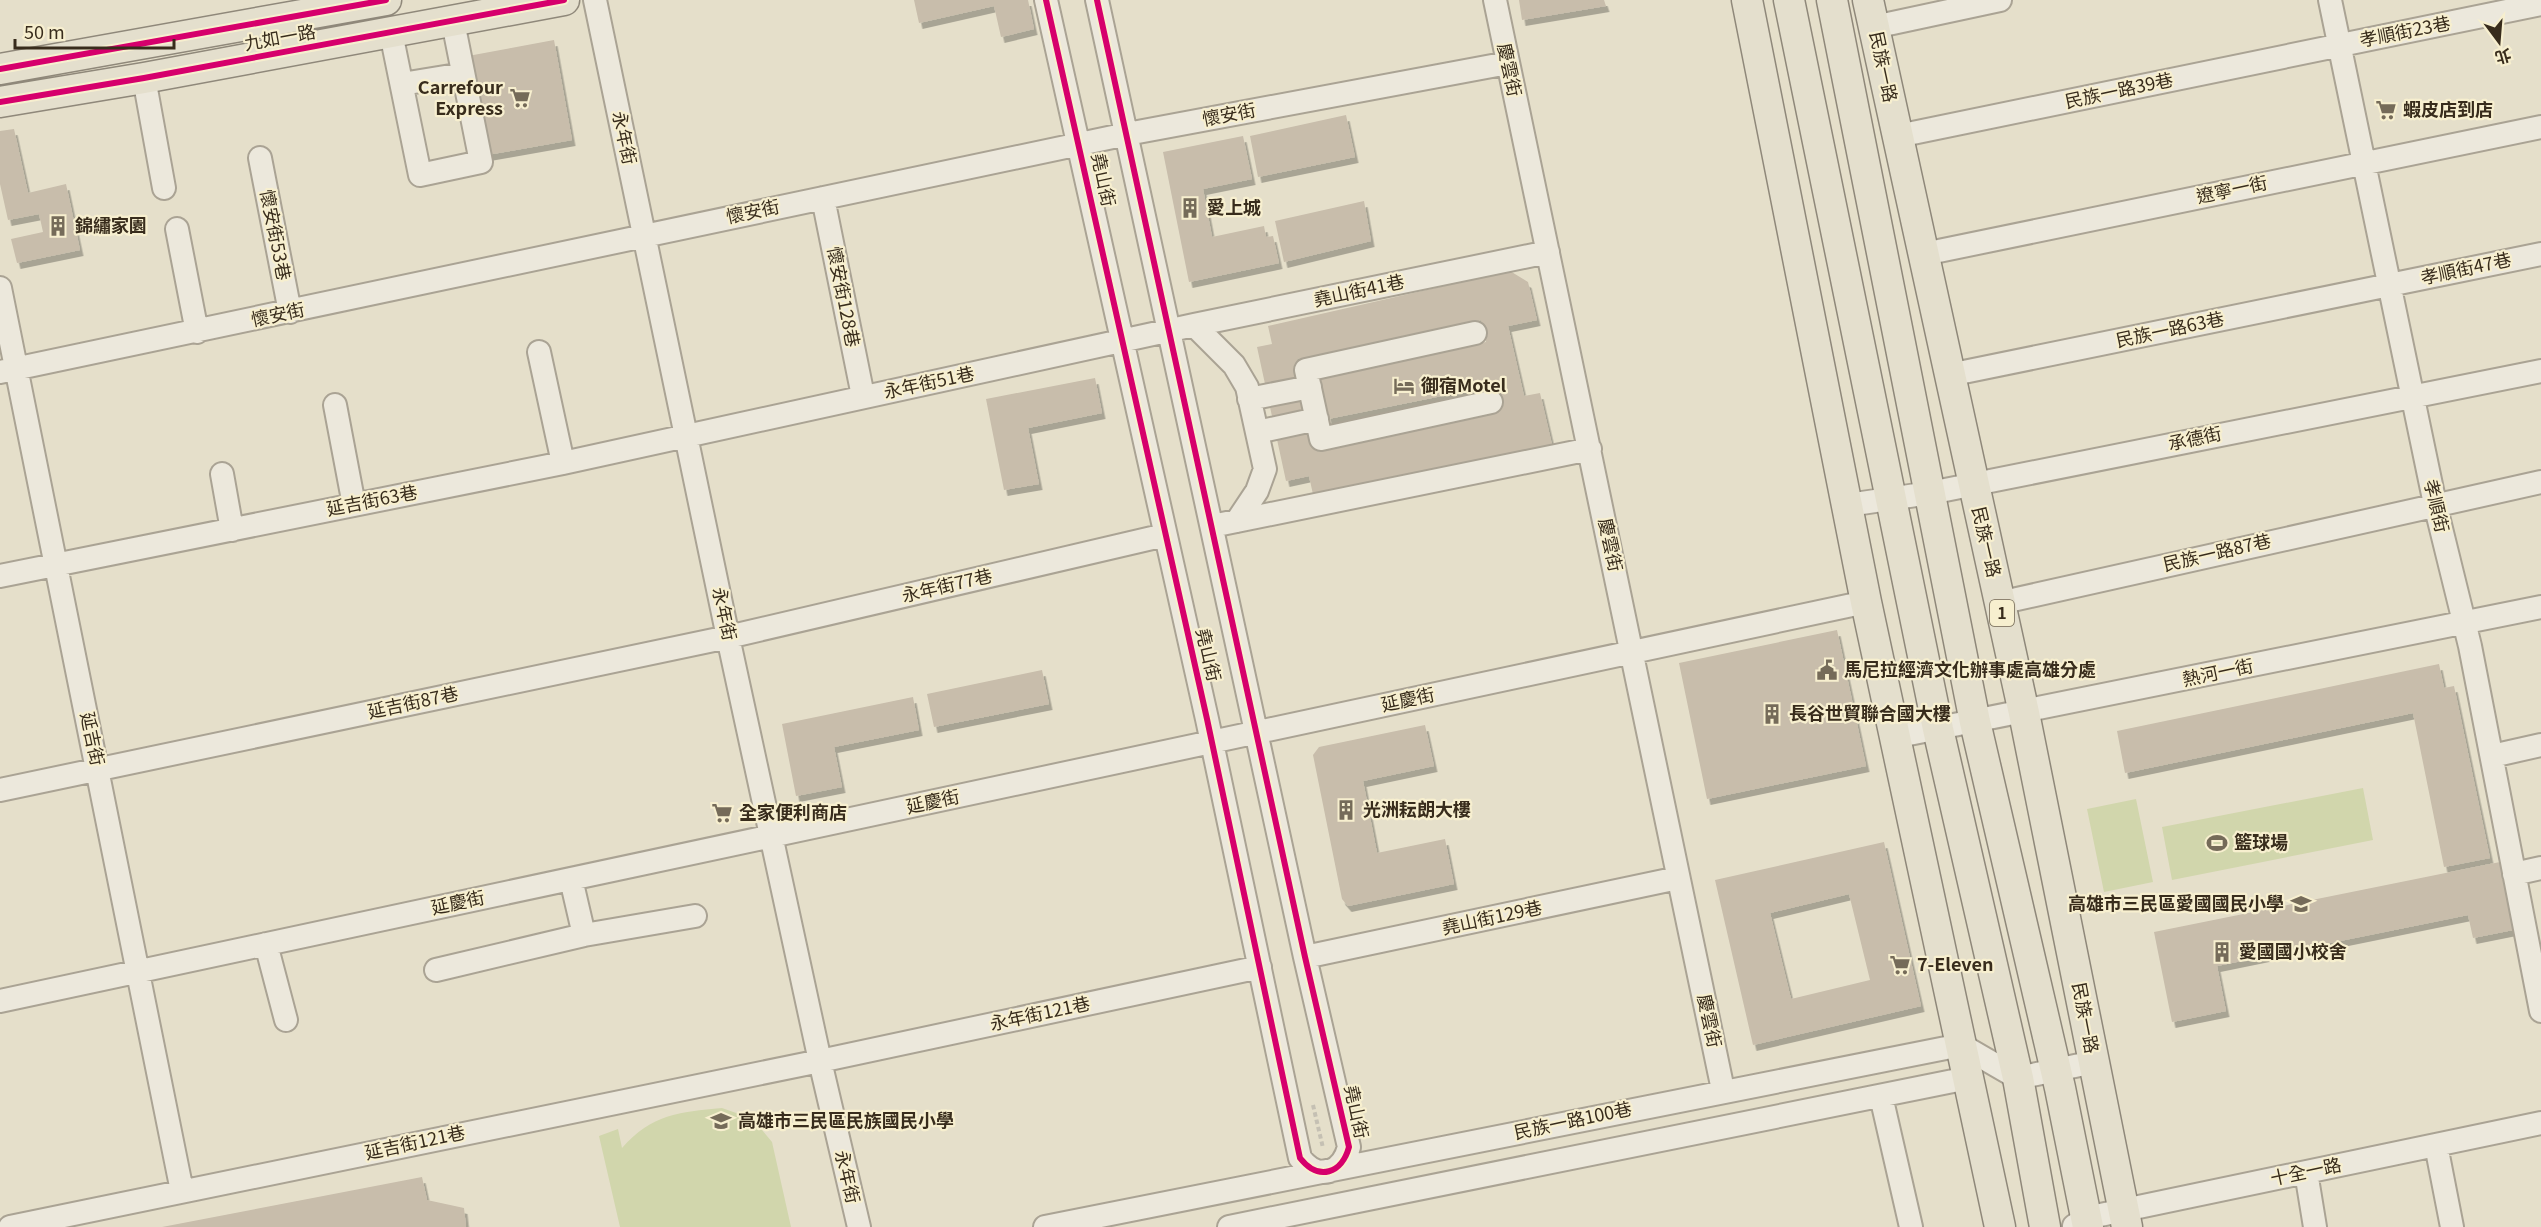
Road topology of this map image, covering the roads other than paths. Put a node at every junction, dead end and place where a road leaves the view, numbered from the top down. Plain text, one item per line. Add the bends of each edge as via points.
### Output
1 (386, 0) edge
2 (564, 0) edge
3 (595, 0) edge
4 (1046, 0) edge
5 (1097, 0) edge
6 (1495, 0) edge
7 (1748, 0) edge
8 (1789, 0) edge
9 (1832, 0) edge
10 (2000, 0) edge
11 (2330, 0) edge
12 (2541, 4) edge
13 (306, 8) edge
14 (1871, 13) edge
15 (453, 22) junction
16 (391, 33) junction
17 (2340, 45) junction
18 (1508, 63) junction
19 (0, 69) edge
20 (463, 74) junction
21 (144, 78) junction
22 (402, 84) junction
23 (0, 102) edge
24 (2541, 127) edge
25 (1126, 134) junction
26 (1898, 136) junction
27 (1079, 144) junction
28 (260, 158) dead end
29 (2365, 163) junction
30 (164, 188) dead end
31 (823, 198) junction
32 (177, 229) dead end
33 (645, 234) junction
34 (1548, 252) junction
35 (1924, 254) junction
36 (2541, 254) edge
37 (2390, 285) junction
38 (0, 288) edge
39 (290, 312) junction
40 (1194, 325) junction
41 (1170, 331) junction
42 (197, 332) junction
43 (1475, 333) dead end
44 (1123, 342) junction
45 (539, 352) dead end
46 (8, 370) edge
47 (2541, 371) edge
48 (1949, 375) junction
49 (1310, 387) junction
50 (2413, 394) junction
51 (863, 396) junction
52 (1249, 399) junction
53 (1491, 402) dead end
54 (335, 405) dead end
55 (1317, 419) junction
56 (1257, 432) junction
57 (688, 435) junction
58 (1590, 449) junction
59 (563, 463) junction
60 (222, 474) dead end
61 (2541, 482) edge
62 (1973, 485) junction
63 (1930, 493) junction
64 (1893, 499) junction
65 (2435, 504) junction
66 (354, 505) junction
67 (1848, 505) junction
68 (1236, 521) junction
69 (1212, 526) junction
70 (232, 530) junction
71 (1165, 535) junction
72 (56, 565) junction
73 (0, 576) edge
74 (1866, 602) junction
75 (1999, 603) junction
76 (2541, 607) edge
77 (2464, 623) junction
78 (728, 637) junction
79 (1633, 652) junction
80 (2024, 713) junction
81 (1975, 722) junction
82 (1938, 729) junction
83 (1257, 733) junction
84 (1894, 737) junction
85 (1212, 742) junction
86 (2541, 745) edge
87 (2492, 756) junction
88 (98, 770) junction
89 (0, 790) edge
90 (772, 836) junction
91 (2541, 868) edge
92 (2514, 874) junction
93 (1678, 878) junction
94 (572, 879) junction
95 (695, 916) dead end
96 (584, 935) junction
97 (266, 944) junction
98 (1305, 957) junction
99 (1260, 966) junction
100 (436, 970) dead end
101 (139, 971) junction
102 (2539, 986) edge
103 (0, 1001) edge
104 (2541, 1011) edge
105 (286, 1020) dead end
106 (1961, 1045) junction
107 (820, 1060) junction
108 (2094, 1062) junction
109 (2056, 1071) junction
110 (1968, 1077) junction
111 (2018, 1078) junction
112 (1724, 1090) junction
113 (1881, 1096) junction
114 (2541, 1123) edge
115 (2436, 1145) junction
116 (1328, 1172) junction
117 (2306, 1172) junction
118 (182, 1191) junction
119 (1335, 1205) junction
120 (2126, 1219) edge
121 (2082, 1224) edge
122 (10, 1227) edge
123 (859, 1227) edge
124 (1045, 1227) edge
125 (1229, 1227) edge
126 (1911, 1227) edge
127 (2000, 1227) edge
128 (2045, 1227) edge
129 (2315, 1227) edge
130 (2452, 1227) edge

1 - 13 main road, 九如一路
2 - 15 main road, 九如一路
3 - 33 street, 永年街
4 - 27 street, 堯山街
5 - 25 street, 堯山街
6 - 18 street, 慶雲街
7 - 67 main road
8 - 64 main road
9 - 63 main road, 民族一路
10 - 14 street
11 - 17 street, 孝順街
12 - 17 street, 孝順街23巷
13 - 19 main road, 九如一路
14 - 26 main road, 民族一路 / 1
15 - 16 main road, 九如一路
15 - 20 street
16 - 21 main road, 九如一路
16 - 22 street
17 - 26 street, 民族一路39巷
17 - 29 street, 孝順街
18 - 25 street, 懷安街
18 - 34 street, 慶雲街
20 - 22 street
20 - 22 street via 481,162 420,175
21 - 23 main road, 九如一路
21 - 30 street
24 - 29 street, 遼寧一街
25 - 27 street, 懷安街
25 - 41 street, 堯山街
26 - 35 main road, 民族一路 / 1
27 - 31 street, 懷安街
27 - 44 street, 堯山街
28 - 39 street, 懷安街53巷
29 - 35 street, 遼寧一街
29 - 37 street, 孝順街
31 - 33 street, 懷安街
31 - 51 street, 懷安街128巷
32 - 42 street
33 - 39 street, 懷安街
33 - 57 street, 永年街
34 - 40 street, 堯山街41巷
34 - 58 street, 慶雲街
35 - 48 main road, 民族一路 / 1
36 - 37 street, 孝順街47巷
37 - 48 street, 民族一路63巷
37 - 50 street, 孝順街
38 - 46 street, 延吉街
39 - 42 street, 懷安街
40 - 41 street, 堯山街41巷
40 - 52 street via 1234,364
41 - 44 street, 永年街51巷
41 - 69 street, 堯山街
42 - 46 street, 懷安街
43 - 49 street via 1306,370
44 - 51 street, 永年街51巷
44 - 71 street, 堯山街
45 - 59 street
46 - 72 street, 延吉街
47 - 50 street, 承德街
48 - 62 main road, 民族一路 / 1
49 - 52 street
49 - 55 street
50 - 62 street, 承德街
50 - 65 street, 孝順街
51 - 57 street, 永年街51巷
52 - 56 street
53 - 55 street via 1321,439
54 - 66 street
55 - 56 street
56 - 68 street via 1265,469 1257,491
57 - 59 street, 延吉街63巷
57 - 78 street, 永年街
58 - 68 street
58 - 79 street, 慶雲街
59 - 66 street, 延吉街63巷
60 - 70 street
61 - 65 street, 民族一路87巷
62 - 63 street, 承德街
62 - 75 main road, 民族一路 / 1
63 - 64 street, 承德街
63 - 81 main road, 民族一路
64 - 67 street, 承德街
64 - 82 main road
65 - 75 street, 民族一路87巷
65 - 77 street, 孝順街
66 - 70 street, 延吉街63巷
67 - 74 main road
68 - 69 street
69 - 83 street, 堯山街
70 - 72 street, 延吉街63巷
71 - 78 street, 永年街77巷
71 - 85 street, 堯山街
72 - 73 street, 延吉街63巷
72 - 88 street, 延吉街
74 - 79 street, 延慶街
74 - 84 main road
75 - 80 main road, 民族一路 / 1
76 - 77 street, 熱河一街
77 - 80 street, 熱河一街
77 - 87 street, 孝順街
78 - 88 street, 延吉街87巷
78 - 90 street, 永年街
79 - 83 street, 延慶街
79 - 93 street, 慶雲街
80 - 81 street, 熱河一街
80 - 108 main road, 民族一路 / 1
81 - 82 street, 熱河一街
81 - 109 main road, 民族一路
82 - 84 street, 熱河一街
82 - 111 main road
83 - 85 street, 延慶街
83 - 98 street, 堯山街
84 - 106 main road
85 - 90 street, 延慶街
85 - 99 street, 堯山街
86 - 87 street
87 - 92 street, 孝順街
88 - 89 street, 延吉街87巷
88 - 101 street, 延吉街
90 - 94 street, 延慶街
90 - 107 street, 永年街
91 - 92 street
92 - 102 street, 孝順街
93 - 98 street, 堯山街129巷
93 - 112 street, 慶雲街
94 - 96 street
94 - 97 street, 延慶街
95 - 96 street
96 - 100 street
97 - 101 street, 延慶街
97 - 105 street
98 - 116 street, 堯山街 via 1349,1147 1341,1165
99 - 107 street, 永年街121巷
99 - 116 street, 堯山街 via 1300,1158 1307,1167
101 - 103 street, 延慶街
101 - 118 street, 延吉街
102 - 104 street, 孝順街
106 - 110 main road
106 - 111 street
106 - 112 street, 民族一路100巷
107 - 118 street, 延吉街121巷
107 - 123 street, 永年街
108 - 109 street
108 - 120 main road, 民族一路 / 1
109 - 111 street
109 - 121 main road, 民族一路
110 - 113 street
110 - 127 main road
111 - 128 main road
112 - 116 street, 民族一路100巷
113 - 119 street
113 - 126 street
114 - 115 street, 十全一路
115 - 117 street, 十全一路
115 - 130 street
116 - 119 street
116 - 124 street, 民族一路100巷
117 - 120 street, 十全一路
117 - 129 street
118 - 122 street, 延吉街121巷
119 - 125 street
120 - 121 street, 十全一路

